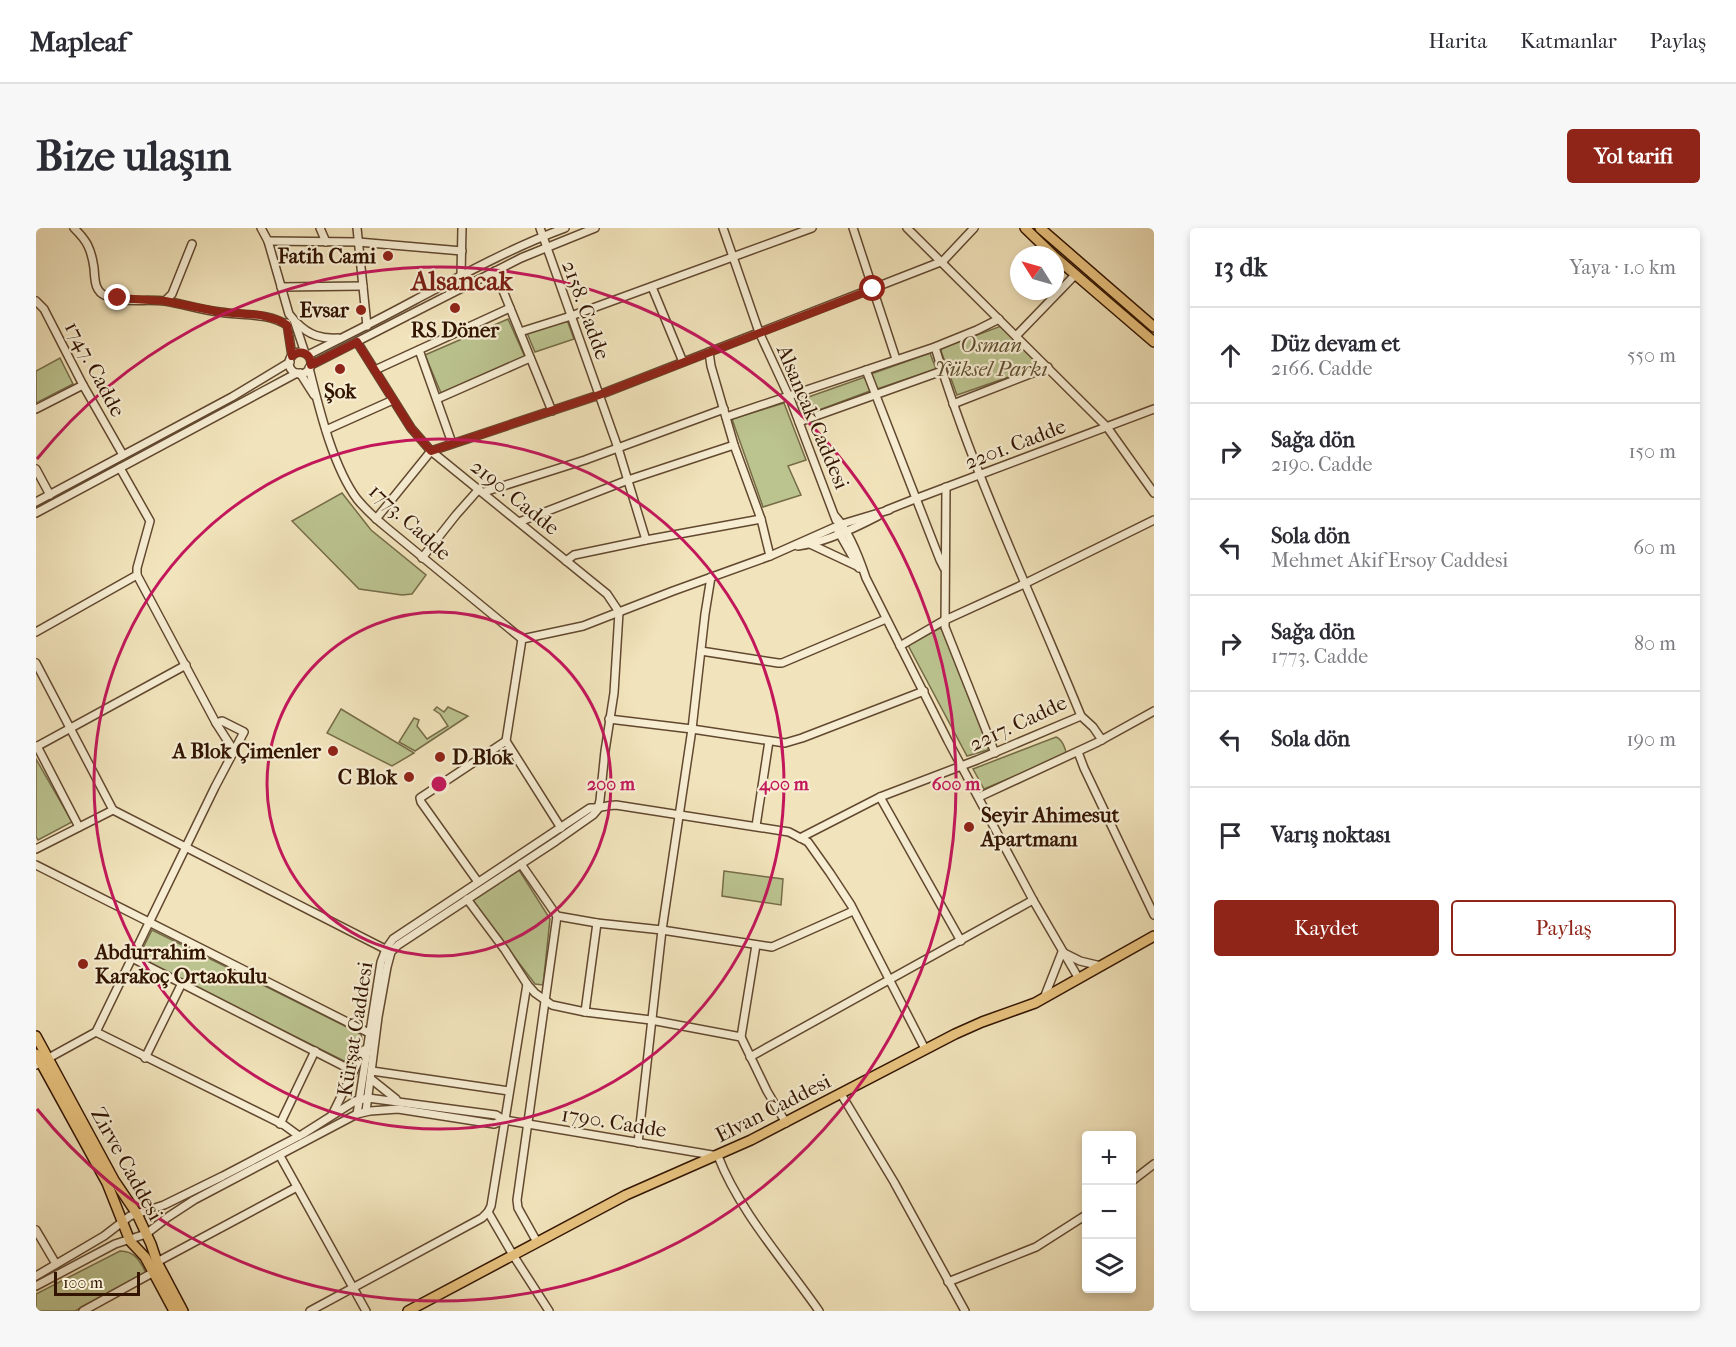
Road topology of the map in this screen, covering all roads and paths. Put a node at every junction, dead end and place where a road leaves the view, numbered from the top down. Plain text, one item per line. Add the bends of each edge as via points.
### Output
1 (74, 228) edge
2 (261, 228) edge
3 (320, 228) edge
4 (357, 228) edge
5 (462, 228) edge
6 (540, 228) edge
7 (565, 228) edge
8 (595, 228) edge
9 (723, 228) edge
10 (812, 228) edge
11 (853, 228) edge
12 (908, 228) edge
13 (974, 228) edge
14 (1024, 228) edge
15 (1040, 228) edge
16 (544, 236) junction
17 (268, 241) junction
18 (326, 242) junction
19 (358, 242) junction
20 (192, 244) dead end
21 (1043, 246) edge
22 (546, 247) junction
23 (462, 251) junction
24 (733, 257) junction
25 (943, 261) junction
26 (1064, 265) edge
27 (495, 271) junction
28 (1075, 275) junction
29 (461, 276) junction
30 (363, 286) junction
31 (280, 287) junction
32 (652, 287) junction
33 (873, 289) junction
34 (36, 301) edge
35 (165, 301) junction
36 (510, 308) junction
37 (571, 316) junction
38 (292, 317) junction
39 (999, 319) junction
40 (287, 325) junction
41 (368, 326) junction
42 (1154, 327) edge
43 (520, 332) junction
44 (759, 332) junction
45 (1016, 336) junction
46 (344, 338) junction
47 (357, 342) junction
48 (1154, 342) edge
49 (935, 347) junction
50 (419, 350) junction
51 (709, 352) junction
52 (306, 354) junction
53 (530, 358) junction
54 (291, 359) junction
55 (896, 360) junction
56 (683, 362) junction
57 (310, 367) junction
58 (1048, 367) junction
59 (375, 370) junction
60 (866, 370) junction
61 (942, 371) junction
62 (298, 373) junction
63 (83, 385) junction
64 (599, 395) junction
65 (875, 395) junction
66 (789, 396) junction
67 (437, 399) junction
68 (317, 400) junction
69 (393, 400) junction
70 (953, 404) junction
71 (36, 409) edge
72 (724, 409) junction
73 (1154, 409) edge
74 (552, 411) junction
75 (726, 417) junction
76 (800, 422) junction
77 (1107, 426) junction
78 (326, 430) junction
79 (452, 443) junction
80 (734, 445) junction
81 (618, 448) junction
82 (431, 451) junction
83 (123, 455) junction
84 (120, 468) junction
85 (36, 469) edge
86 (980, 476) junction
87 (628, 480) junction
88 (946, 487) junction
89 (481, 491) junction
90 (1154, 493) edge
91 (50, 495) junction
92 (915, 499) junction
93 (36, 502) edge
94 (36, 513) edge
95 (376, 519) junction
96 (761, 519) junction
97 (1154, 520) edge
98 (519, 522) junction
99 (841, 528) junction
100 (646, 540) junction
101 (810, 544) junction
102 (792, 546) junction
103 (770, 556) junction
104 (422, 558) junction
105 (566, 561) junction
106 (859, 567) junction
107 (945, 568) junction
108 (137, 576) junction
109 (711, 577) junction
110 (866, 578) junction
111 (1024, 584) junction
112 (619, 612) junction
113 (886, 619) junction
114 (945, 620) junction
115 (36, 632) edge
116 (522, 639) junction
117 (900, 646) junction
118 (701, 651) junction
119 (36, 663) edge
120 (186, 665) junction
121 (924, 691) junction
122 (1154, 711) edge
123 (1081, 716) junction
124 (609, 719) junction
125 (216, 723) junction
126 (70, 728) junction
127 (692, 729) junction
128 (1102, 740) junction
129 (506, 741) junction
130 (769, 741) junction
131 (36, 747) edge
132 (234, 751) junction
133 (1077, 752) junction
134 (995, 753) junction
135 (962, 765) junction
136 (880, 797) junction
137 (979, 797) junction
138 (598, 809) junction
139 (113, 810) junction
140 (679, 814) junction
141 (756, 826) junction
142 (79, 827) junction
143 (561, 828) junction
144 (800, 838) junction
145 (37, 846) edge
146 (185, 848) junction
147 (521, 864) junction
148 (36, 865) edge
149 (478, 882) junction
150 (467, 899) junction
151 (1033, 900) junction
152 (853, 911) junction
153 (1154, 915) edge
154 (557, 916) junction
155 (149, 922) junction
156 (597, 923) junction
157 (662, 930) junction
158 (1154, 936) edge
159 (961, 941) junction
160 (756, 945) junction
161 (388, 951) junction
162 (1062, 952) junction
163 (132, 958) junction
164 (1101, 966) junction
165 (890, 979) junction
166 (1079, 979) junction
167 (182, 983) junction
168 (527, 984) junction
169 (1044, 998) junction
170 (544, 1000) junction
171 (585, 1012) junction
172 (651, 1020) junction
173 (96, 1032) junction
174 (369, 1033) junction
175 (36, 1036) edge
176 (741, 1037) junction
177 (367, 1045) junction
178 (925, 1049) junction
179 (315, 1051) junction
180 (750, 1056) junction
181 (145, 1058) junction
182 (40, 1060) edge
183 (353, 1071) junction
184 (371, 1075) junction
185 (509, 1091) junction
186 (841, 1094) junction
187 (364, 1098) junction
188 (398, 1101) junction
189 (366, 1111) junction
190 (357, 1114) junction
191 (332, 1116) junction
192 (504, 1120) junction
193 (786, 1123) junction
194 (280, 1124) junction
195 (528, 1124) junction
196 (299, 1136) junction
197 (638, 1143) junction
198 (280, 1156) junction
199 (718, 1156) junction
200 (1154, 1164) edge
201 (1136, 1178) edge
202 (297, 1187) junction
203 (488, 1212) junction
204 (137, 1214) junction
205 (1082, 1218) edge
206 (122, 1222) junction
207 (36, 1230) edge
208 (146, 1234) junction
209 (130, 1240) junction
210 (537, 1242) junction
211 (513, 1255) junction
212 (157, 1262) junction
213 (56, 1264) junction
214 (154, 1272) junction
215 (36, 1276) edge
216 (948, 1282) junction
217 (36, 1286) edge
218 (353, 1288) junction
219 (83, 1311) edge
220 (174, 1311) edge
221 (183, 1311) edge
222 (310, 1311) edge
223 (366, 1311) edge
224 (408, 1311) edge
225 (549, 1311) edge
226 (819, 1311) edge
227 (965, 1311) edge

1 - 35 street via 87,244 95,283 105,296
2 - 17 street
3 - 18 street
4 - 19 street
5 - 23 street
6 - 16 street, 2158. Cadde
7 - 16 street
8 - 22 street
9 - 24 street, Alsancak Caddesi
10 - 24 street
11 - 33 street
12 - 25 street
13 - 25 street
14 - 21 main road
15 - 42 main road
16 - 22 street, 2158. Cadde
16 - 29 street
17 - 18 street
17 - 31 street
18 - 19 street
19 - 23 street
19 - 30 street
20 - 35 street via 172,294
22 - 27 street
22 - 37 street, 2158. Cadde
23 - 29 street
24 - 32 street
24 - 44 street, Alsancak Caddesi
25 - 33 street
25 - 39 street
26 - 28 main road
27 - 36 street
27 - 47 street
28 - 45 street
28 - 48 main road
29 - 41 street
30 - 31 street
30 - 41 street
31 - 38 street
32 - 37 street
32 - 56 street
33 - 44 street
33 - 55 street
34 - 63 street, 1747. Cadde via 44,309
35 - 40 street via 260,315
36 - 43 street
36 - 50 street
37 - 43 street
37 - 64 street, 2158. Cadde
38 - 40 street
38 - 46 street via 309,334
38 - 52 street
39 - 45 street
39 - 49 street
40 - 54 street
41 - 46 street
43 - 53 street
44 - 51 street
44 - 66 street, Alsancak Caddesi
45 - 58 street
46 - 52 street
47 - 57 street
47 - 59 street, 2190. Cadde
49 - 55 street
49 - 61 street, 2217. Cadde
50 - 59 street
50 - 67 street
51 - 56 street
51 - 72 street
52 - 54 street via 298,352
52 - 57 street
53 - 67 street
53 - 74 street
54 - 62 street via 292,369
54 - 83 street via 232,397
55 - 60 street
56 - 64 street
57 - 62 street
57 - 68 street
58 - 70 street
58 - 77 street
59 - 69 street, 2190. Cadde
60 - 65 street
60 - 66 street
61 - 65 street
61 - 70 street, 2217. Cadde
62 - 68 street
62 - 84 street
63 - 71 street
63 - 83 street, 1747. Cadde
64 - 74 street
64 - 81 street, 2158. Cadde
65 - 76 street
65 - 92 street
66 - 75 street
66 - 76 street, Alsancak Caddesi
67 - 79 street
68 - 78 street, 1773. Cadde
69 - 78 street
69 - 82 street, 2190. Cadde
70 - 86 street, 2217. Cadde
72 - 75 street
72 - 81 street
73 - 77 street, 2201. Cadde
74 - 79 street
75 - 80 street
76 - 99 street, Alsancak Caddesi
77 - 86 street, 2201. Cadde
77 - 90 street
78 - 95 street, 1773. Cadde via 356,497
79 - 82 street
80 - 87 street
80 - 96 street
81 - 87 street, 2158. Cadde
81 - 89 street
82 - 89 street, 2190. Cadde
82 - 95 street
83 - 91 street
84 - 94 street
84 - 108 street via 150,521
85 - 91 street
86 - 88 street, 2201. Cadde
86 - 111 street, 2217. Cadde
87 - 98 street
87 - 100 street, 2158. Cadde
88 - 92 street, 2201. Cadde
88 - 107 street
89 - 98 street, 2190. Cadde
89 - 104 street
91 - 93 street
92 - 99 street, 2201. Cadde via 866,522
92 - 107 street
95 - 104 street, 1773. Cadde
96 - 100 street
96 - 103 street
97 - 111 street
98 - 105 street, 2190. Cadde
99 - 101 street, 2201. Cadde
99 - 102 street, 2201. Cadde
99 - 106 street
99 - 110 street
100 - 105 street via 574,555
101 - 102 street, 2201. Cadde
101 - 106 street
102 - 103 street, 2201. Cadde
103 - 109 street, 2201. Cadde
104 - 116 street, 1773. Cadde
105 - 112 street, 2190. Cadde via 608,594
106 - 110 street
107 - 114 street
108 - 115 street
108 - 120 street
109 - 112 street, 2201. Cadde
109 - 118 street
110 - 113 street
111 - 114 street
111 - 123 street, 2217. Cadde
112 - 116 street, 2201. Cadde via 584,626
112 - 124 street
113 - 117 street
113 - 118 street via 782,663
114 - 117 street
114 - 134 street via 947,634
116 - 129 street
117 - 121 street
118 - 127 street
119 - 126 street
120 - 125 street
120 - 126 street
121 - 130 street via 793,742
121 - 135 street
122 - 128 street
123 - 128 street
123 - 134 street, 2217. Cadde
124 - 127 street
124 - 138 street
125 - 132 street
125 - 132 street via 222,721 244,732
126 - 131 street
126 - 139 street
127 - 130 street
127 - 140 street
128 - 133 street
129 - 143 street
129 - 149 street via 420,798
130 - 141 street
131 - 142 street
132 - 146 street
133 - 137 street
133 - 153 street
134 - 135 street, 2217. Cadde
135 - 136 street, 2217. Cadde
135 - 137 street
136 - 144 street, 2217. Cadde
136 - 159 street
137 - 151 street
138 - 140 street via 616,805
138 - 143 street, Kürşat Caddesi via 590,808
138 - 147 street, Kürşat Caddesi
139 - 142 street
139 - 146 street
140 - 141 street
140 - 157 street
141 - 144 street
142 - 145 street
143 - 149 street, Kürşat Caddesi
144 - 152 street via 808,842
146 - 155 street
146 - 161 street
147 - 150 street, Kürşat Caddesi
147 - 154 street
148 - 155 street
149 - 161 street, Kürşat Caddesi via 393,939
150 - 161 street, Kürşat Caddesi
150 - 168 street
151 - 159 street
151 - 162 street
152 - 160 street via 772,947
152 - 165 street
154 - 156 street
154 - 170 street
155 - 163 street
155 - 174 street
156 - 157 street
156 - 171 street
157 - 160 street
157 - 172 street
158 - 164 main road, Elvan Caddesi
159 - 165 street
160 - 176 street
161 - 174 street, Kürşat Caddesi via 381,962
161 - 184 street, Kürşat Caddesi
162 - 164 street
162 - 166 street
162 - 169 street
163 - 167 street
163 - 173 street
164 - 166 main road, Elvan Caddesi
165 - 178 street
165 - 180 street
166 - 169 main road, Elvan Caddesi
167 - 179 street
167 - 181 street
168 - 170 street
168 - 185 street
169 - 178 main road, Elvan Caddesi
170 - 171 street via 557,1007
170 - 195 street
171 - 172 street
172 - 176 street
172 - 197 street
173 - 181 street
173 - 182 street
174 - 177 street, Kürşat Caddesi
175 - 182 main road, Zirve Caddesi
176 - 180 street
177 - 183 street
177 - 187 street, Kürşat Caddesi
178 - 186 main road, Elvan Caddesi
179 - 183 street
179 - 194 street
180 - 193 street
181 - 194 street
182 - 204 main road, Zirve Caddesi
182 - 206 main road, Zirve Caddesi via 107,1183
183 - 191 street
184 - 185 street
184 - 187 street, Kürşat Caddesi
184 - 188 street
185 - 192 street
186 - 193 main road, Elvan Caddesi
186 - 216 street
187 - 188 street, 1790. Cadde
187 - 189 street, Kürşat Caddesi
187 - 190 street, Kürşat Caddesi
187 - 191 street
188 - 192 street, 1790. Cadde
189 - 190 street, 1790. Cadde
189 - 192 street, 1790. Cadde via 398,1109 494,1124
190 - 198 street, Kürşat Caddesi
191 - 196 street, Kürşat Caddesi
192 - 195 street, 1790. Cadde
192 - 203 street
193 - 199 main road, Elvan Caddesi
194 - 196 street
195 - 197 street, 1790. Cadde
195 - 210 street via 517,1205
196 - 204 street, Kürşat Caddesi via 174,1200
197 - 199 street, 1790. Cadde
198 - 202 street
198 - 208 street, Kürşat Caddesi via 194,1200
199 - 210 main road, Elvan Caddesi via 653,1182
199 - 226 street via 745,1209
200 - 201 street
202 - 212 street
202 - 218 street
203 - 211 street
203 - 218 street
204 - 206 street, Kürşat Caddesi
204 - 208 main road, Zirve Caddesi
205 - 216 street via 1036,1247
206 - 209 main road, Zirve Caddesi
206 - 213 street, Kürşat Caddesi
207 - 213 street
208 - 209 street, Kürşat Caddesi
208 - 212 main road, Zirve Caddesi
209 - 214 main road, Zirve Caddesi
209 - 217 street, Kürşat Caddesi
210 - 211 main road, Elvan Caddesi
211 - 224 main road, Elvan Caddesi
211 - 225 street
212 - 221 main road, Zirve Caddesi
213 - 215 street, Kürşat Caddesi
214 - 219 street
214 - 220 main road, Zirve Caddesi
216 - 227 street
218 - 222 street
218 - 223 street

